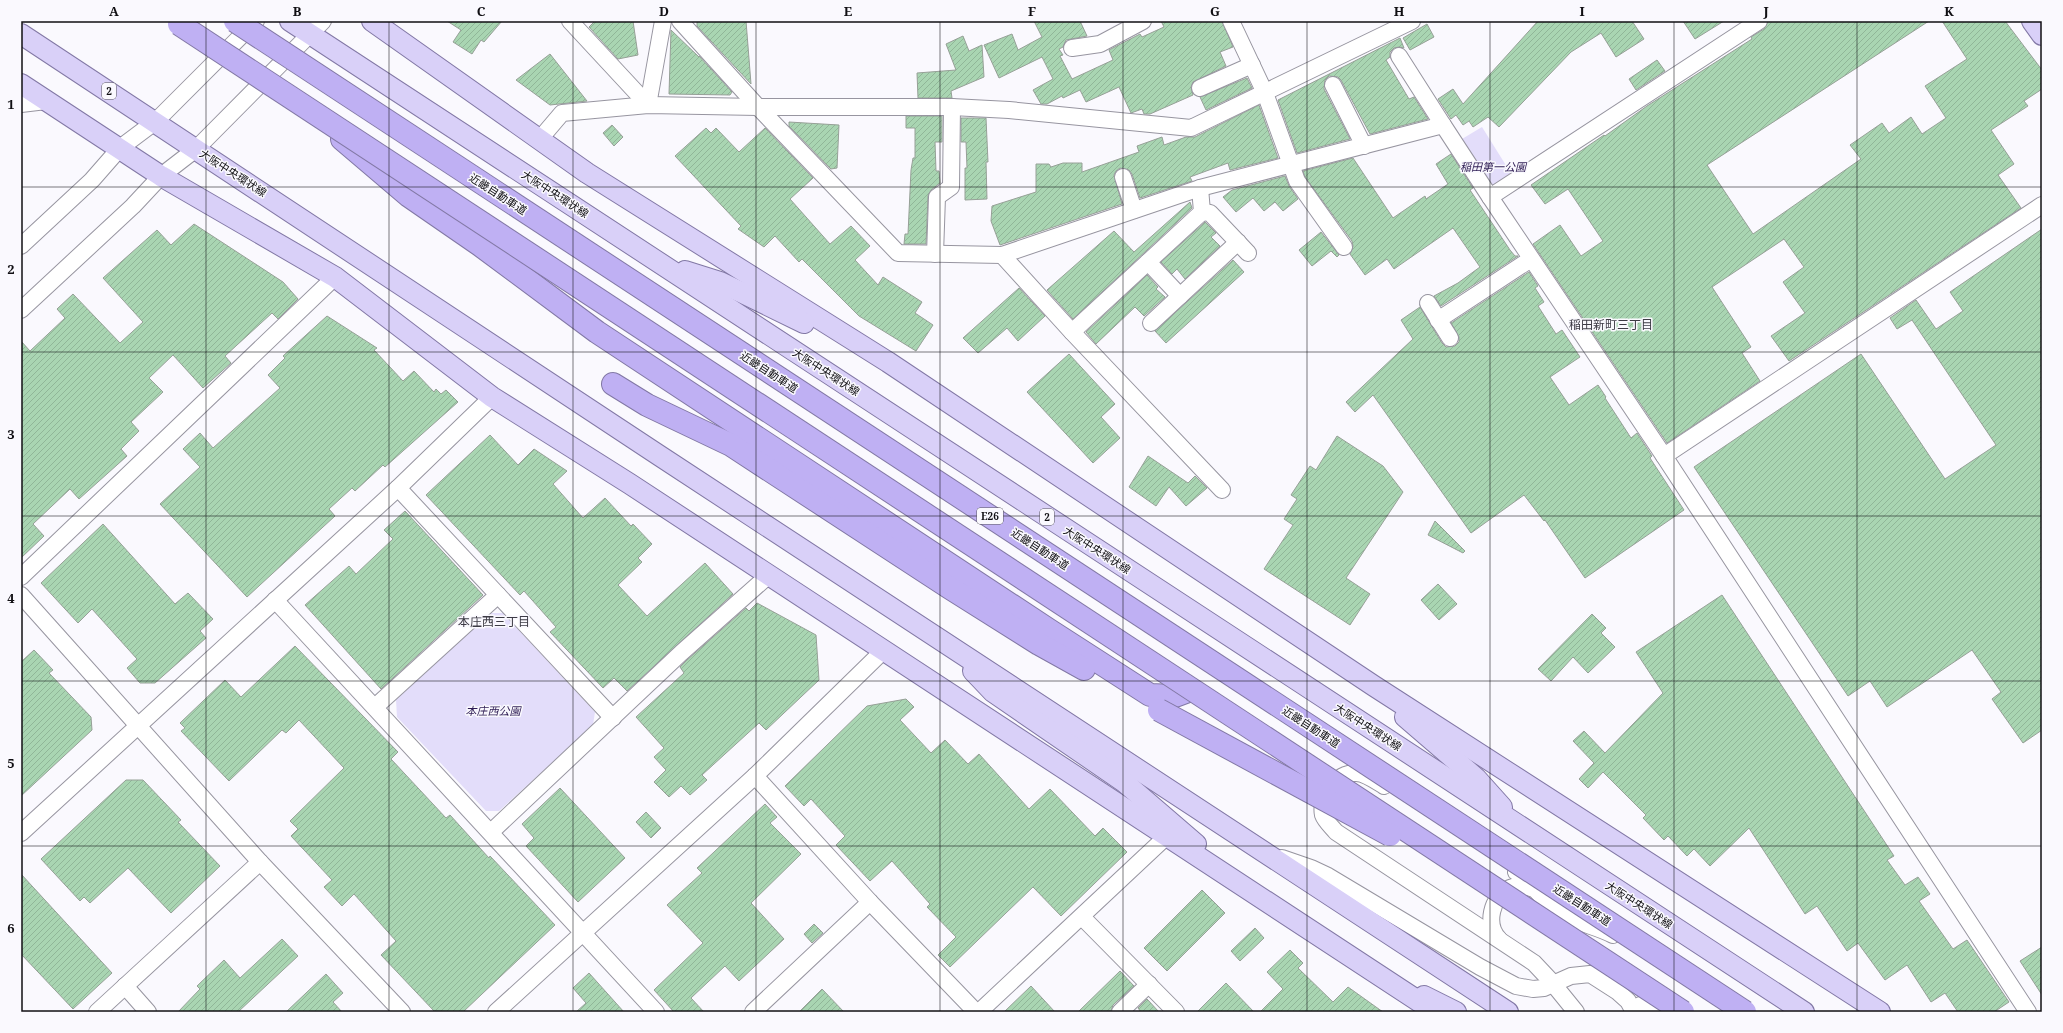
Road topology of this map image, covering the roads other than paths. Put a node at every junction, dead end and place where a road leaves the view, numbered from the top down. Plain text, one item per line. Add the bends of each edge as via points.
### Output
1 (174, 21) edge
2 (235, 21) edge
3 (256, 21) edge
4 (290, 21) edge
5 (323, 21) edge
6 (372, 21) edge
7 (570, 21) edge
8 (663, 21) edge
9 (680, 21) edge
10 (1143, 21) edge
11 (1231, 21) edge
12 (1412, 21) edge
13 (1759, 21) edge
14 (2032, 21) edge
15 (21, 34) edge
16 (310, 35) junction
17 (2042, 35) edge
18 (1072, 48) dead end
19 (1399, 56) dead end
20 (1252, 65) junction
21 (21, 84) edge
22 (1333, 85) dead end
23 (1200, 88) dead end
24 (1265, 93) junction
25 (46, 101) junction
26 (21, 104) edge
27 (648, 105) junction
28 (758, 107) junction
29 (952, 107) junction
30 (315, 114) junction
31 (156, 122) junction
32 (1443, 125) junction
33 (540, 140) junction
34 (1364, 146) junction
35 (120, 148) junction
36 (196, 149) junction
37 (1292, 166) junction
38 (161, 176) junction
39 (1123, 177) dead end
40 (1200, 188) junction
41 (1490, 197) junction
42 (2042, 205) edge
43 (1134, 210) junction
44 (1202, 212) junction
45 (21, 246) edge
46 (1344, 247) dead end
47 (936, 254) junction
48 (1002, 255) junction
49 (1531, 259) junction
50 (1148, 262) junction
51 (664, 265) junction
52 (335, 277) junction
53 (1180, 296) junction
54 (1428, 303) dead end
55 (21, 310) edge
56 (1438, 320) junction
57 (1151, 323) dead end
58 (1072, 332) junction
59 (1450, 338) dead end
60 (888, 362) junction
61 (613, 384) dead end
62 (492, 397) junction
63 (1664, 456) junction
64 (398, 488) junction
65 (1222, 490) dead end
66 (768, 575) junction
67 (21, 576) edge
68 (498, 595) junction
69 (21, 596) edge
70 (275, 600) junction
71 (884, 650) junction
72 (955, 650) junction
73 (1374, 686) junction
74 (1191, 690) dead end
75 (375, 707) junction
76 (613, 718) junction
77 (137, 726) junction
78 (755, 776) junction
79 (1519, 827) junction
80 (491, 832) junction
81 (21, 833) edge
82 (1167, 836) junction
83 (1267, 854) junction
84 (260, 862) junction
85 (1244, 887) junction
86 (1535, 889) junction
87 (870, 902) junction
88 (1082, 917) junction
89 (1550, 924) junction
90 (584, 932) junction
91 (1501, 940) junction
92 (1386, 980) junction
93 (1149, 984) junction
94 (1554, 984) junction
95 (125, 986) junction
96 (97, 1012) edge
97 (148, 1012) edge
98 (402, 1012) edge
99 (496, 1012) edge
100 (656, 1012) edge
101 (753, 1012) edge
102 (976, 1012) edge
103 (979, 1012) edge
104 (1120, 1012) edge
105 (1176, 1012) edge
106 (1435, 1012) edge
107 (1456, 1012) edge
108 (1508, 1012) edge
109 (1576, 1012) edge
110 (1635, 1012) edge
111 (1653, 1012) edge
112 (1683, 1012) edge
113 (1732, 1012) edge
114 (1745, 1012) edge
115 (1804, 1012) edge
116 (1880, 1012) edge
117 (2028, 1012) edge

1 - 30 highway, bridge
2 - 114 highway, 近畿自動車道 / E26, bridge
3 - 31 street
4 - 16 main road, 大阪中央環状線 / 2
5 - 16 street
6 - 33 main road
7 - 27 street
8 - 27 street
9 - 28 street
10 - 18 street via 1100,44
11 - 20 street
12 - 24 street
13 - 41 street
14 - 17 main road
15 - 31 main road, 大阪中央環状線 / 2
16 - 36 street
16 - 51 main road, 大阪中央環状線 / 2
19 - 32 street
20 - 23 street
20 - 24 street
21 - 25 main road
22 - 34 street
24 - 29 street via 1192,128
24 - 37 street
25 - 26 street
25 - 35 main road
27 - 28 street
27 - 33 street via 562,113
28 - 29 street
28 - 47 street via 898,253
29 - 47 street via 951,187 937,197
30 - 74 highway, bridge via 409,196 597,332 963,573 1150,695 1175,696
30 - 89 highway, bridge
31 - 35 street
31 - 36 main road, 大阪中央環状線 / 2
32 - 34 street
32 - 41 street
33 - 60 main road via 587,173
34 - 37 street
35 - 38 main road
35 - 45 street via 92,180
36 - 38 street
36 - 72 main road, 大阪中央環状線 / 2
37 - 40 street
37 - 46 street via 1297,182
38 - 52 main road
38 - 55 street via 133,206
39 - 43 street
40 - 43 street
40 - 44 street
41 - 49 street
42 - 63 street
43 - 48 street
44 - 50 street
44 - 53 street via 1210,213 1243,248
47 - 48 street
48 - 58 street
49 - 56 street
49 - 63 street
50 - 53 street
50 - 58 street
51 - 60 main road via 720,282
51 - 79 main road, 大阪中央環状線 / 2
52 - 62 main road
52 - 67 street
53 - 57 street
54 - 56 street
56 - 59 street
58 - 65 street
60 - 73 main road
61 - 89 highway, bridge via 647,405 731,445 1040,644
62 - 64 street
62 - 66 main road
63 - 117 street
64 - 68 street
64 - 70 street
66 - 71 main road
66 - 76 street
68 - 75 street
68 - 76 street
69 - 77 street
70 - 75 street
70 - 77 street
71 - 78 street
71 - 82 main road
72 - 83 main road, 大阪中央環状線 / 2
72 - 85 main road via 993,692 1124,782
73 - 79 main road via 1420,731 1476,778
73 - 116 main road
75 - 80 street
76 - 80 street
77 - 81 street
77 - 84 street
78 - 87 street
78 - 90 street
79 - 115 main road, 大阪中央環状線 / 2
80 - 90 street
82 - 85 main road
82 - 88 street
83 - 94 street via 1328,876 1516,986 1533,989
83 - 108 main road, 大阪中央環状線 / 2
84 - 95 street
84 - 98 street
85 - 92 main road
86 - 91 street via 1522,886 1510,888 1498,900 1491,912 1490,924 1493,933
86 - 91 street via 1524,877 1376,781 1357,773 1347,774 1338,779 1331,788 1323,802 1324,816 1336,832
86 - 113 street via 1544,901 1560,913 1614,935
87 - 101 street
87 - 102 street
88 - 93 street
88 - 103 street
89 - 112 highway, bridge
90 - 99 street
90 - 100 street
91 - 94 street via 1534,963
92 - 106 main road
92 - 107 main road
93 - 104 street
93 - 105 street
94 - 109 street
94 - 110 street via 1571,976 1590,974 1618,992
95 - 96 street
95 - 97 street
110 - 111 street via 1640,1005

